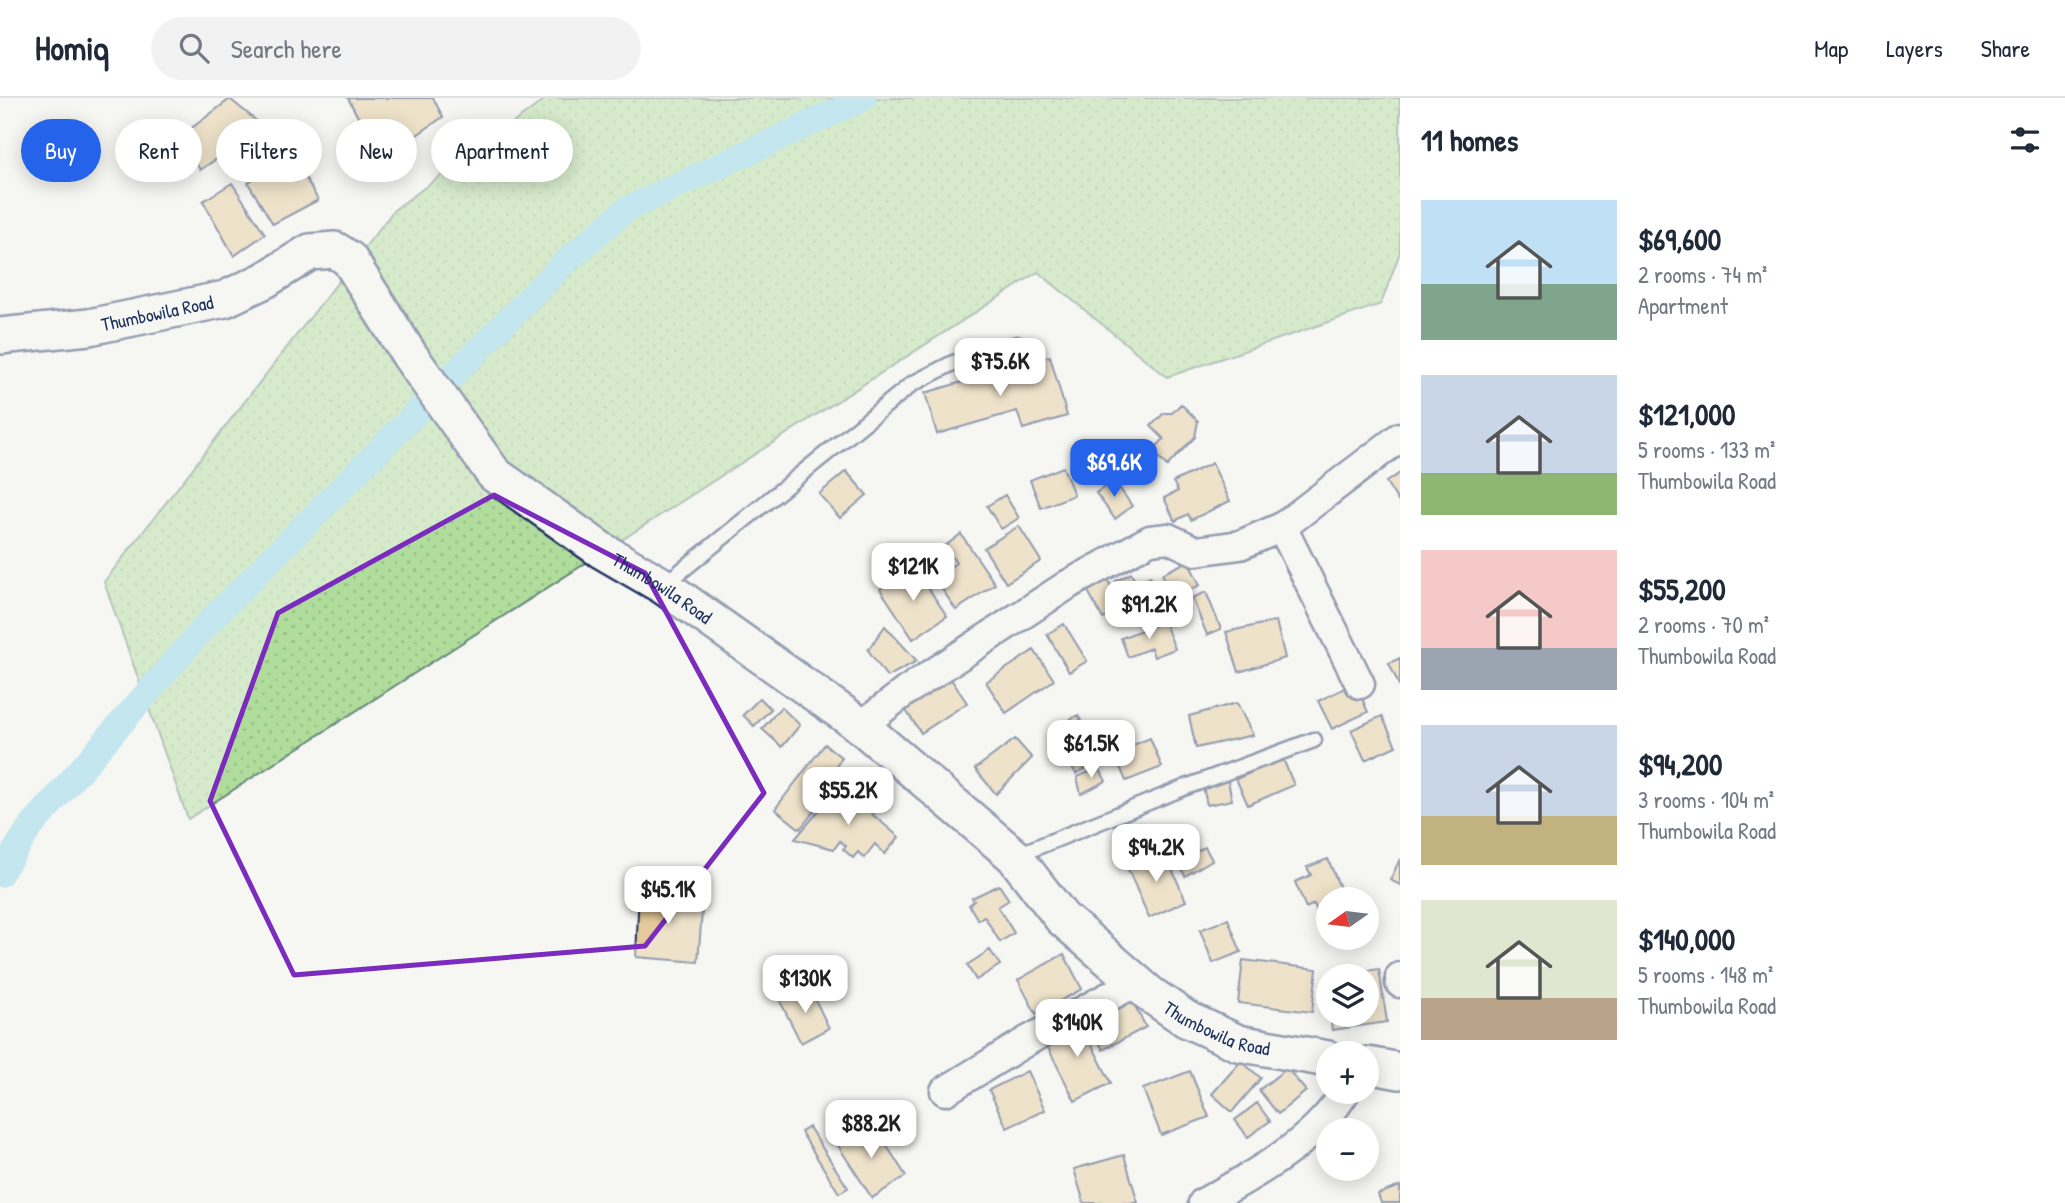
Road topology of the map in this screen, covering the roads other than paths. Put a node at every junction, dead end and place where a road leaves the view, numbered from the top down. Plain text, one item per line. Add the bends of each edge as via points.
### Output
1 (0, 336) edge
2 (1017, 344) dead end
3 (1400, 438) edge
4 (1282, 527) junction
5 (663, 586) junction
6 (1360, 684) dead end
7 (861, 726) junction
8 (1314, 740) dead end
9 (1014, 856) junction
10 (1400, 977) edge
11 (1136, 982) junction
12 (1400, 983) edge
13 (1316, 1057) edge
14 (1379, 1067) edge
15 (1400, 1071) edge
16 (945, 1091) dead end
17 (1338, 1104) edge
18 (1203, 1203) edge

1 - 5 street, Thumbowila Road via 89,327 225,299 310,252 335,250 349,259 410,356 494,474 601,550
2 - 5 lane via 953,363 912,384
3 - 4 street
4 - 6 street
4 - 7 street via 1240,545 1196,551 1168,538 1150,540 1069,584 906,691
5 - 7 street, Thumbowila Road
7 - 9 street, Thumbowila Road
8 - 9 lane
9 - 11 street, Thumbowila Road via 1062,918
10 - 12 street
11 - 13 street, Thumbowila Road via 1186,1019 1238,1043
11 - 16 street
14 - 15 street
17 - 18 street via 1263,1170

